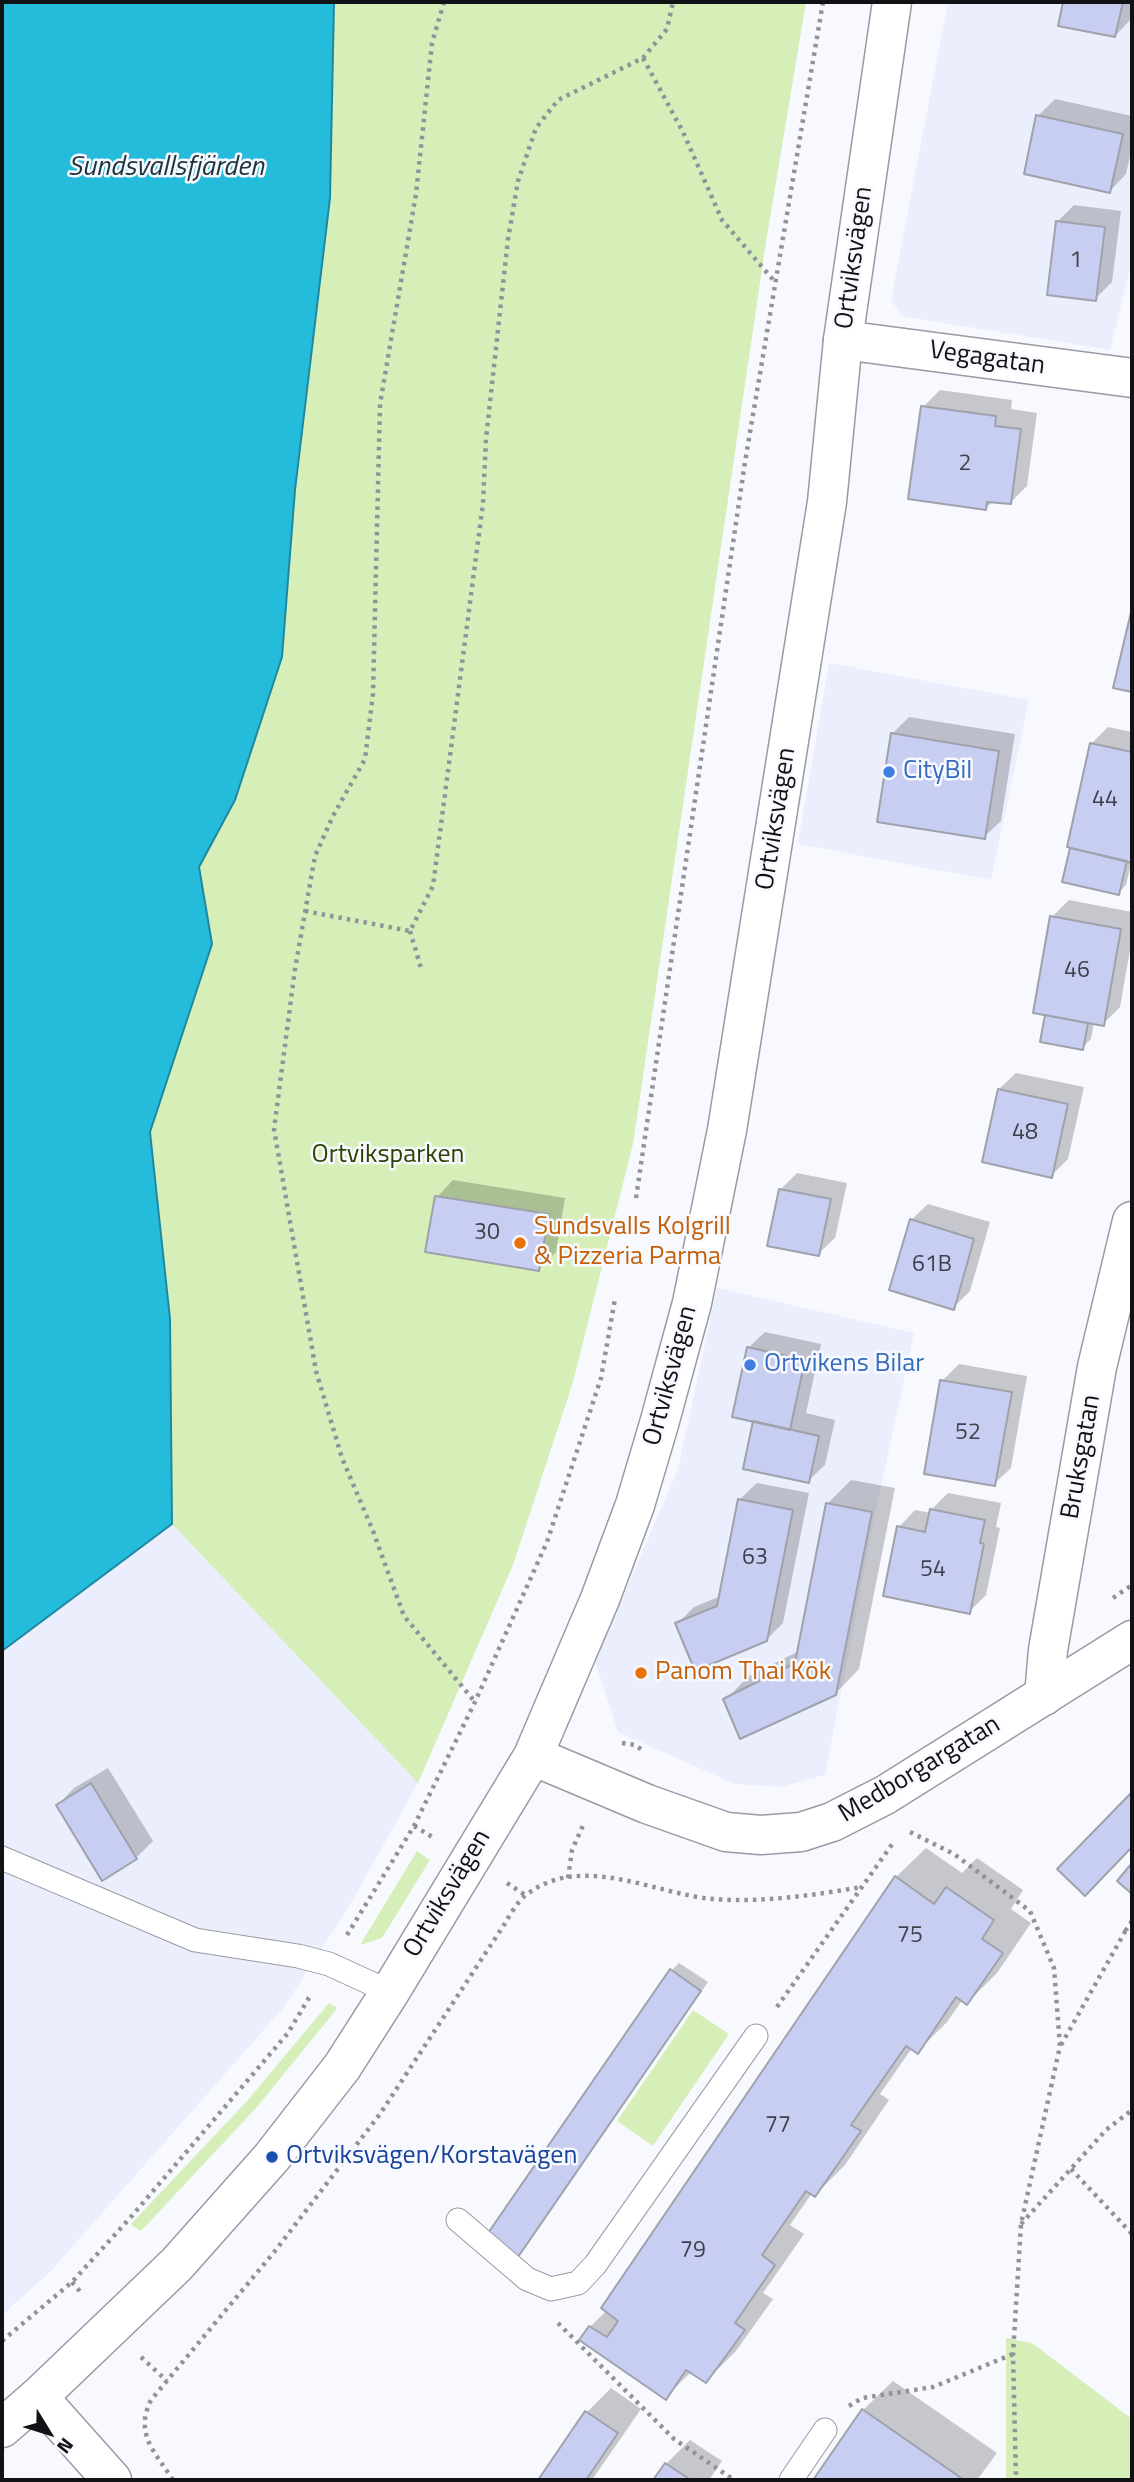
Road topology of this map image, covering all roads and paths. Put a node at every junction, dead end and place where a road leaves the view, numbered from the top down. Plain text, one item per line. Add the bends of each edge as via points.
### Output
1 (444, 2) edge
2 (673, 2) edge
3 (822, 2) edge
4 (892, 2) edge
5 (643, 58) junction
6 (775, 282) junction
7 (843, 340) junction
8 (1132, 378) edge
9 (305, 911) junction
10 (410, 931) junction
11 (421, 968) dead end
12 (636, 1198) dead end
13 (1132, 1221) edge
14 (615, 1299) dead end
15 (1132, 1585) edge
16 (1108, 1601) dead end
17 (1132, 1640) edge
18 (1044, 1696) junction
19 (475, 1702) junction
20 (533, 1756) junction
21 (652, 1757) dead end
22 (602, 1785) junction
23 (885, 1795) junction
24 (904, 1829) junction
25 (2, 1858) edge
26 (568, 1878) junction
27 (862, 1887) junction
28 (1132, 1921) edge
29 (1126, 1930) junction
30 (1132, 1933) edge
31 (329, 1964) junction
32 (390, 1992) junction
33 (756, 2036) joint
34 (1060, 2046) junction
35 (1132, 2110) edge
36 (1071, 2169) junction
37 (458, 2220) dead end
38 (1021, 2224) junction
39 (1132, 2234) edge
40 (551, 2289) junction
41 (2, 2341) edge
42 (1013, 2354) junction
43 (38, 2398) junction
44 (2, 2428) edge
45 (825, 2430) joint
46 (112, 2480) edge
47 (173, 2480) edge
48 (734, 2480) edge
49 (791, 2480) edge
50 (1016, 2480) edge

1 - 9 path via 432,43 416,194 380,404 373,694 365,759 315,856
2 - 5 path via 667,29
3 - 6 path
4 - 7 street, Ortviksvägen
5 - 6 path via 683,132 722,220
5 - 10 path via 558,100 536,128 518,181 487,425 484,503 433,886
6 - 12 path
7 - 8 street, Vegagatan
7 - 20 street, Ortviksvägen via 823,530 727,1130 692,1303 635,1505
9 - 10 path
9 - 19 path via 274,1129 316,1371 342,1458 404,1616
10 - 11 path
13 - 18 street, Bruksgatan via 1097,1367
14 - 19 path via 601,1378 547,1542
15 - 16 path
17 - 18 street, Medborgargatan
18 - 23 street, Medborgargatan
19 - 31 path via 414,1826
20 - 22 street, Medborgargatan
20 - 32 street, Ortviksvägen
21 - 22 path via 635,1745 621,1743
22 - 23 street, Medborgargatan via 726,1832 761,1835 801,1832
22 - 26 path via 572,1850
23 - 24 path
24 - 27 path
24 - 34 path via 954,1854 1030,1910 1054,1968
25 - 31 lane via 195,1940
26 - 27 path via 615,1877 712,1899 764,1899
26 - 47 path via 525,1895 380,2114 275,2251 151,2400 144,2414 144,2432
27 - 33 path
28 - 29 path
29 - 30 path
29 - 34 path
31 - 32 lane
31 - 41 path via 288,2032 130,2218 72,2282
32 - 43 street, Ortviksvägen via 342,2067 272,2157 177,2264
33 - 40 lane via 595,2265 578,2283
34 - 38 path
35 - 36 path via 1106,2130
36 - 38 path
36 - 39 path
37 - 40 lane via 527,2278
38 - 42 path
40 - 48 path via 559,2326 674,2439
42 - 45 path via 933,2387 862,2398 841,2410
42 - 50 path
43 - 44 street, Ortviksvägen
43 - 46 street
45 - 49 lane

